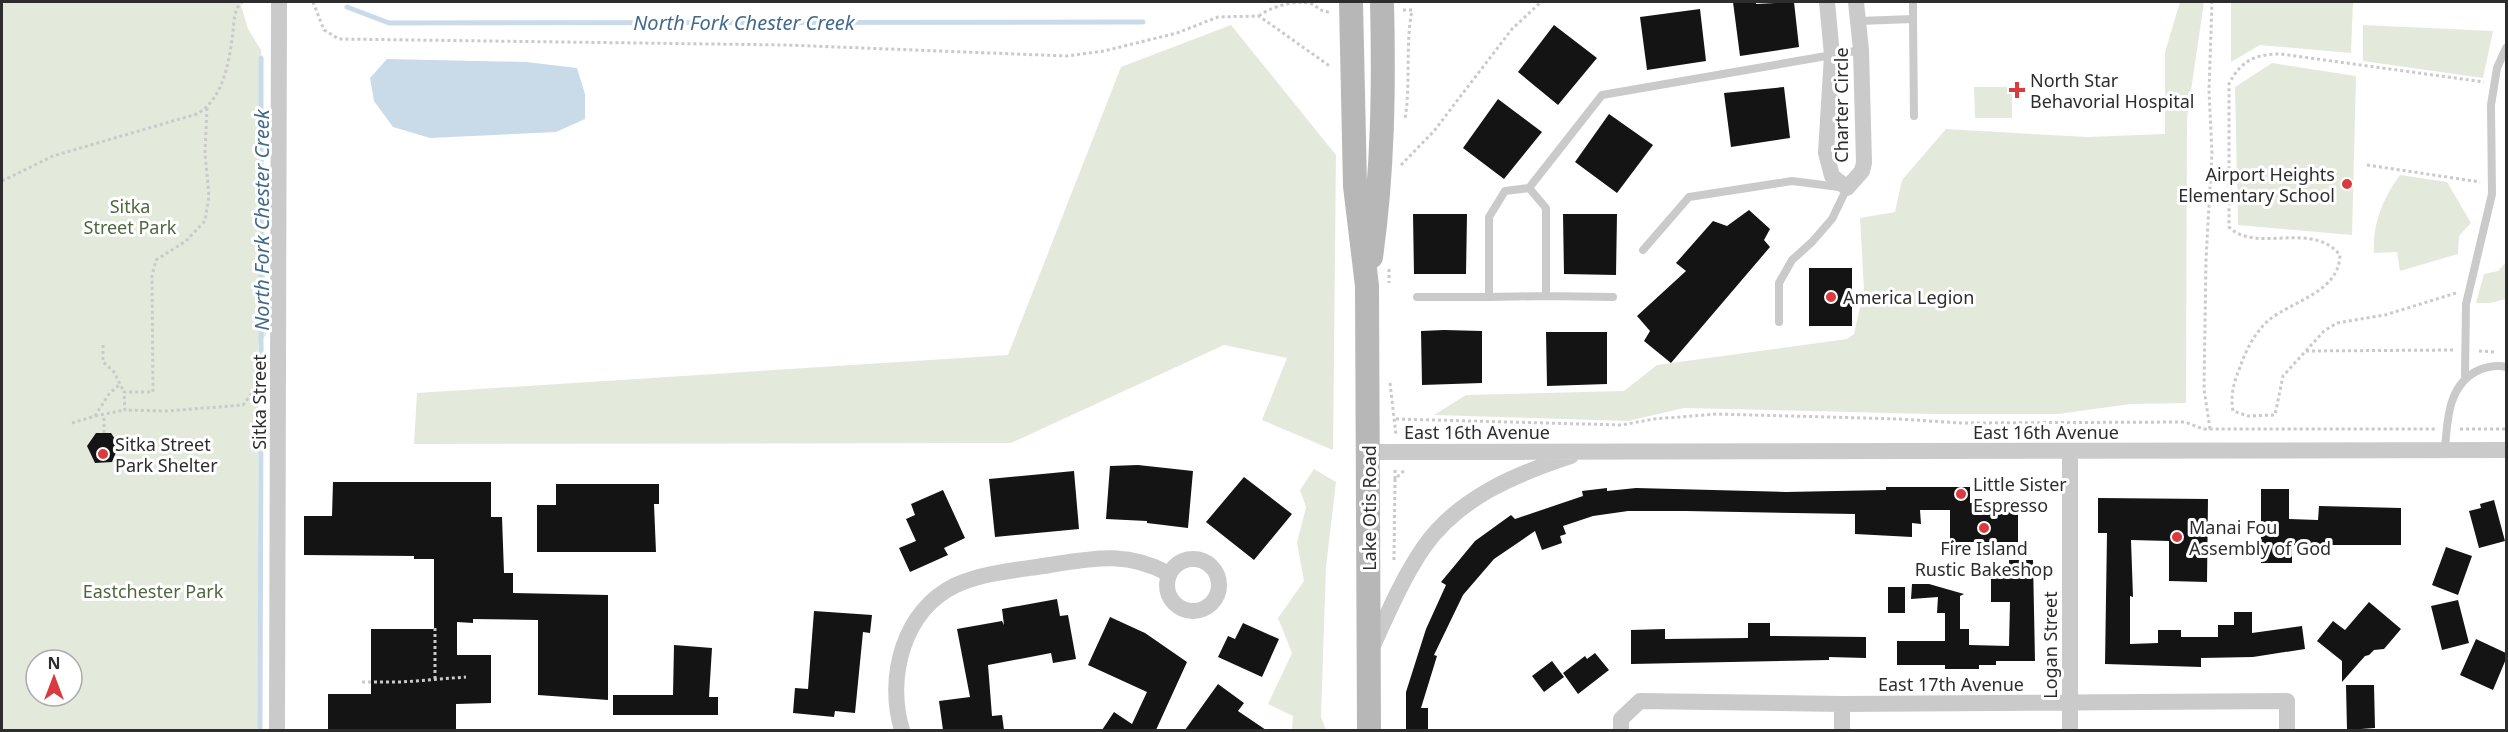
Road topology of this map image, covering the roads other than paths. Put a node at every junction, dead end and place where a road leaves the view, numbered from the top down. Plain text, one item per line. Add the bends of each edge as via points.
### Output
1 (279, 2) edge
2 (1351, 2) edge
3 (1382, 2) edge
4 (1827, 2) edge
5 (1856, 2) edge
6 (1913, 2) edge
7 (1913, 19) junction
8 (1859, 21) junction
9 (2506, 48) edge
10 (1861, 50) junction
11 (1832, 55) junction
12 (1914, 116) dead end
13 (1529, 188) junction
14 (1847, 189) junction
15 (1643, 250) dead end
16 (1378, 285) junction
17 (1418, 297) dead end
18 (1489, 297) junction
19 (1546, 297) junction
20 (1613, 297) dead end
21 (1779, 322) dead end
22 (2506, 368) edge
23 (2466, 376) junction
24 (2506, 450) edge
25 (1586, 451) junction
26 (2445, 451) junction
27 (1369, 452) junction
28 (2070, 452) junction
29 (1169, 574) dead end
30 (1369, 655) junction
31 (2070, 703) junction
32 (1842, 704) junction
33 (1621, 725) edge
34 (278, 730) edge
35 (902, 730) edge
36 (1369, 730) edge
37 (1842, 730) edge
38 (2070, 730) edge
39 (2287, 730) edge

1 - 34 street, Sitka Street
2 - 16 main road, Lake Otis Road via 1355,186
3 - 16 main road, Lake Otis Road
4 - 11 street, Charter Circle
5 - 8 street, Charter Circle
6 - 7 lane
7 - 8 lane
7 - 12 lane
8 - 10 street, Charter Circle
9 - 23 lane via 2494,84 2490,127 2492,194 2466,303
10 - 11 lane
10 - 14 street, Charter Circle via 1864,163
11 - 13 lane via 1602,95
11 - 14 street, Charter Circle via 1826,153 1832,176
13 - 18 lane via 1505,191 1489,217
13 - 19 lane via 1546,208
14 - 15 lane via 1792,182 1689,197
14 - 21 lane via 1832,219 1792,260 1779,283
16 - 27 main road, Lake Otis Road
17 - 18 lane
18 - 19 lane
19 - 20 lane
22 - 23 lane via 2484,368
23 - 26 lane via 2450,403
24 - 26 street, East 16th Avenue
25 - 27 street, East 16th Avenue
25 - 28 street, East 16th Avenue
25 - 30 street, East 16th Avenue via 1520,473 1454,514 1425,546 1402,583
26 - 28 street, East 16th Avenue
27 - 30 main road, Lake Otis Road
28 - 31 street, Logan Street
29 - 35 street via 1131,558 1089,559 991,574 956,586 930,603 909,633 898,664 896,686 895,707
30 - 36 main road, Lake Otis Road
31 - 32 street, East 17th Avenue
31 - 38 street, Logan Street
31 - 39 street, East 17th Avenue via 2287,702
32 - 33 street, East 17th Avenue via 1640,701
32 - 37 street

